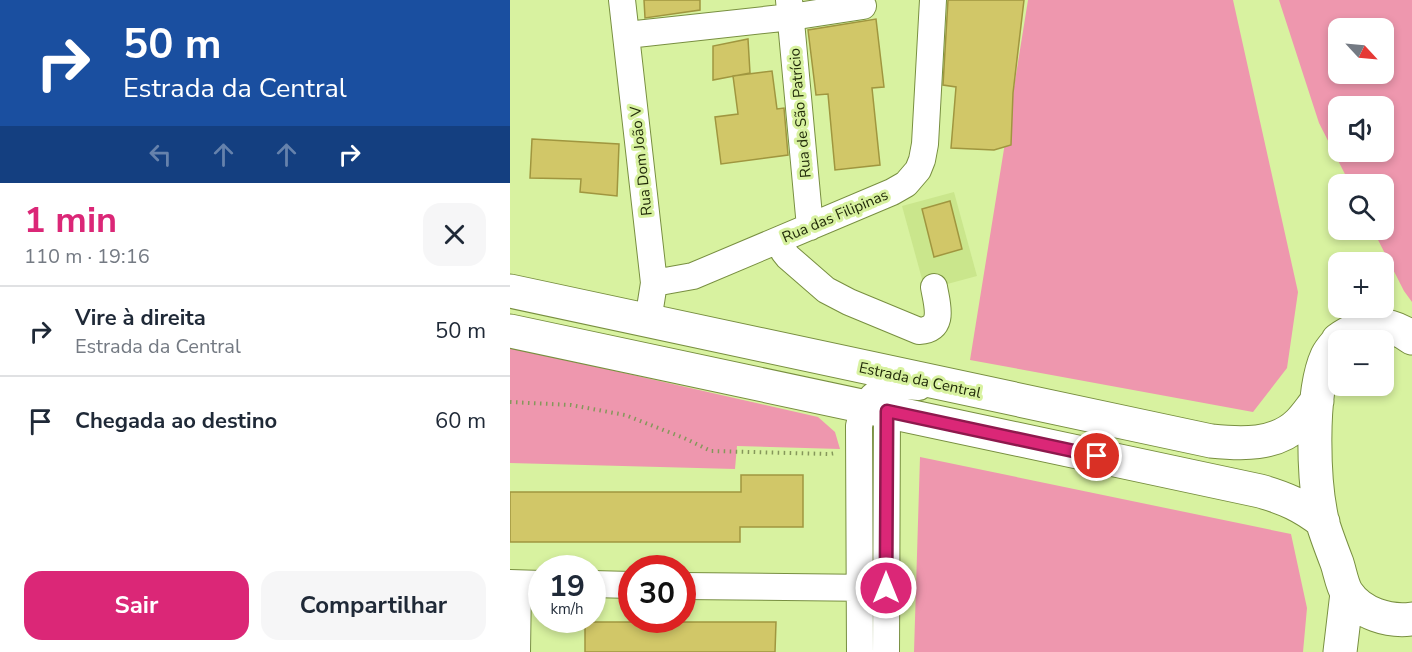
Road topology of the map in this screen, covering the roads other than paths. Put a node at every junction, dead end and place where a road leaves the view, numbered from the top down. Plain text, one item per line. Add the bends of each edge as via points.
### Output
1 (622, 0) edge
2 (933, 0) edge
3 (863, 6) dead end
4 (790, 9) edge
5 (627, 35) junction
6 (810, 227) junction
7 (780, 240) junction
8 (654, 283) junction
9 (934, 287) dead end
10 (510, 291) edge
11 (648, 321) junction
12 (1354, 330) edge
13 (510, 331) edge
14 (1412, 338) edge
15 (1328, 354) edge
16 (640, 358) junction
17 (836, 362) junction
18 (967, 390) junction
19 (1317, 401) junction
20 (876, 403) junction
21 (1323, 522) junction
22 (523, 584) edge
23 (696, 585) edge
24 (860, 588) junction
25 (886, 588) junction
26 (1347, 593) junction
27 (1412, 619) edge
28 (517, 652) edge
29 (860, 652) edge
30 (886, 652) edge
31 (1340, 652) edge

1 - 5 street, Rua Dom João V
2 - 6 street, Rua das Filipinas via 925,144 918,170 892,192
3 - 4 street
4 - 5 street
4 - 6 street, Rua de São Patrício
5 - 8 street, Rua Dom João V
6 - 7 street, Rua das Filipinas
7 - 8 street, Rua das Filipinas via 693,276
7 - 9 street via 788,257 826,290 919,331 934,326 938,316
8 - 11 street, Rua Dom João V
10 - 11 main road, Estrada da Central
11 - 16 main road
11 - 17 main road, Estrada da Central
12 - 14 main road via 1381,325
13 - 16 main road
15 - 19 main road
16 - 20 main road
17 - 18 main road, Estrada da Central
17 - 20 street via 860,377
18 - 19 main road, Estrada da Central via 1240,444 1268,440 1287,432
18 - 20 street via 899,385 886,387
19 - 21 main road via 1316,443
20 - 21 main road via 1260,491 1291,500
20 - 24 street via 860,426
20 - 25 street
21 - 26 main road
22 - 28 street
23 - 24 street
24 - 25 street
24 - 29 street
25 - 30 street
26 - 27 main road via 1377,616
26 - 31 main road

